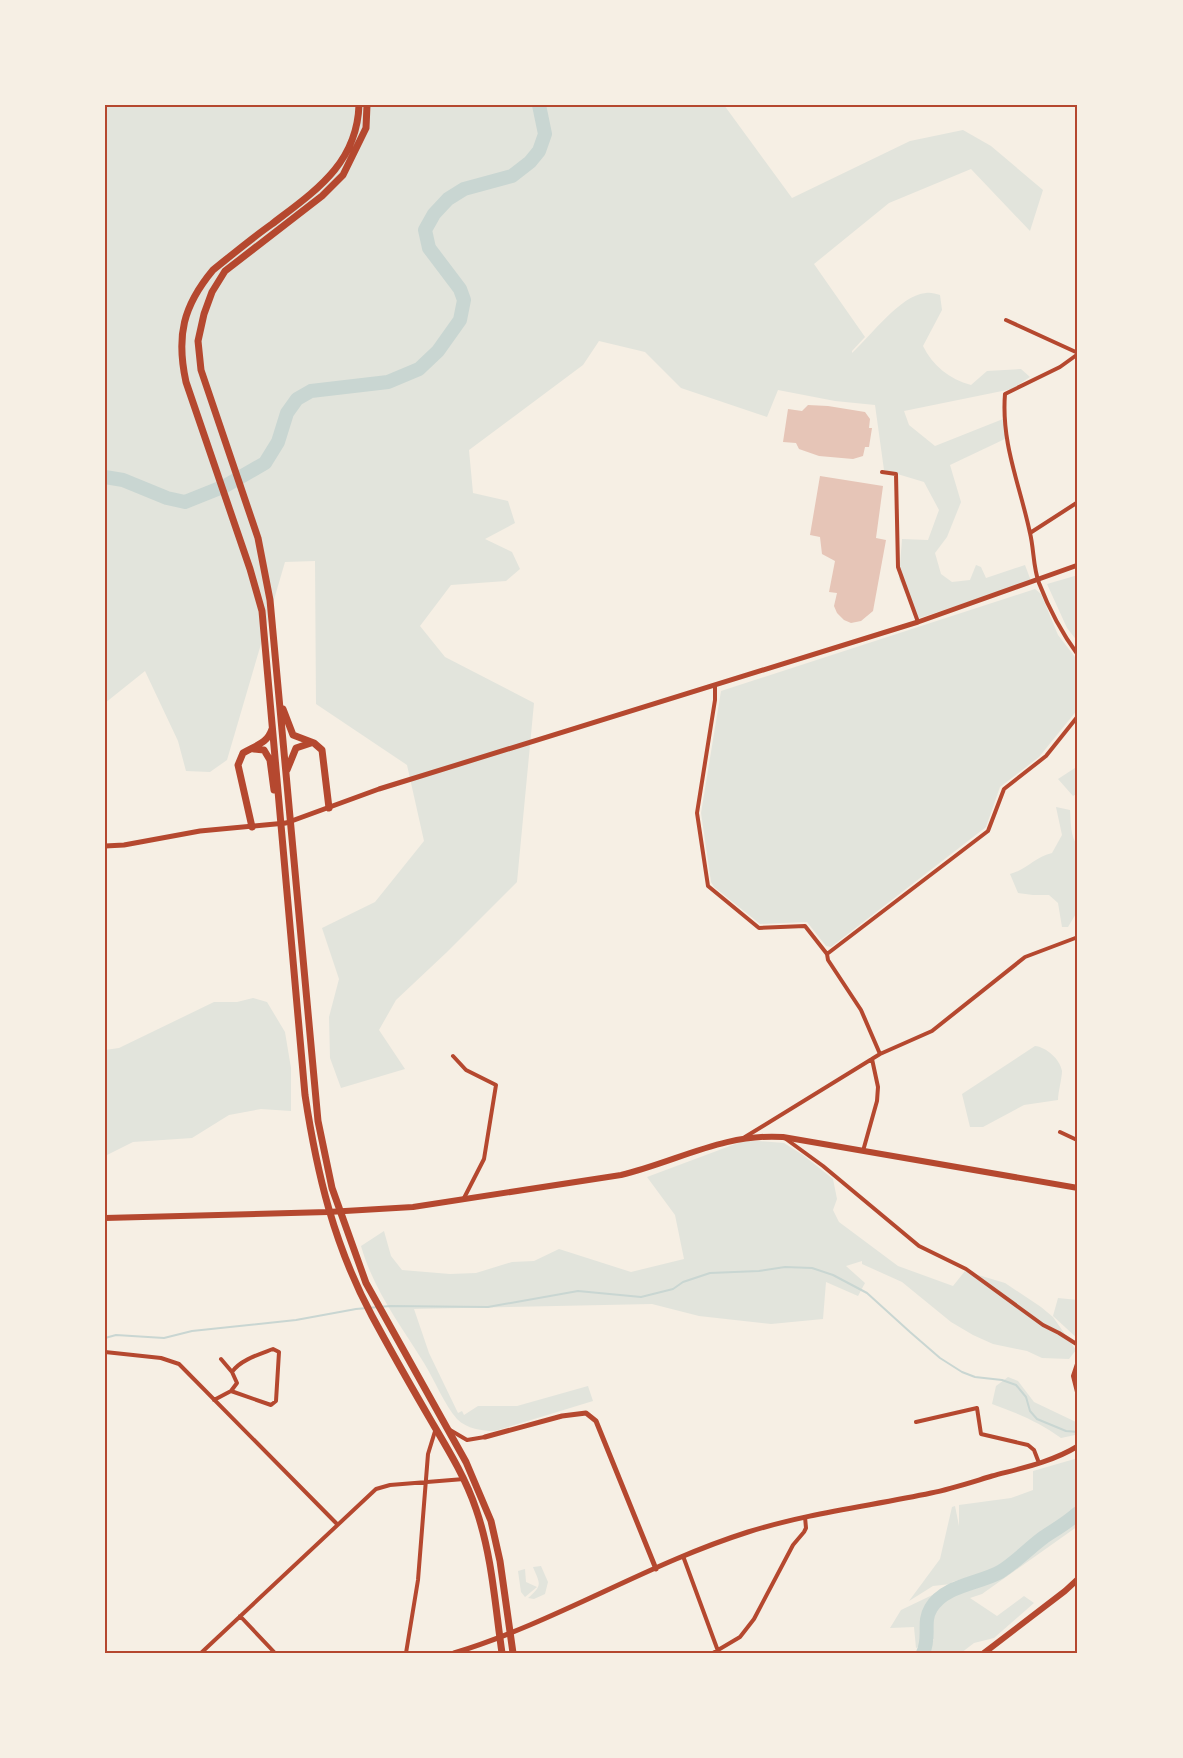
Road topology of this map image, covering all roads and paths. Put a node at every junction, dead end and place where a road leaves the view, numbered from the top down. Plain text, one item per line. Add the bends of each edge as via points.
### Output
1 (359, 105) edge
2 (367, 105) edge
3 (1006, 320) dead end
4 (1078, 354) edge
5 (882, 472) dead end
6 (1078, 502) edge
7 (1030, 533) junction
8 (1078, 565) edge
9 (1038, 580) junction
10 (918, 622) junction
11 (1078, 655) edge
12 (715, 686) junction
13 (279, 695) junction
14 (1078, 716) edge
15 (273, 726) junction
16 (311, 742) junction
17 (251, 748) junction
18 (286, 772) junction
19 (328, 808) junction
20 (279, 811) junction
21 (252, 827) junction
22 (105, 846) edge
23 (1078, 937) edge
24 (827, 954) junction
25 (880, 1054) junction
26 (453, 1056) dead end
27 (872, 1059) junction
28 (1060, 1132) dead end
29 (745, 1137) junction
30 (783, 1137) junction
31 (863, 1151) junction
32 (1078, 1166) edge
33 (1078, 1188) edge
34 (463, 1200) junction
35 (339, 1211) junction
36 (328, 1212) junction
37 (105, 1218) edge
38 (1078, 1345) edge
39 (105, 1352) edge
40 (221, 1359) dead end
41 (1078, 1361) edge
42 (232, 1372) junction
43 (231, 1391) junction
44 (1078, 1396) edge
45 (214, 1400) junction
46 (916, 1422) dead end
47 (436, 1428) junction
48 (449, 1430) junction
49 (485, 1437) joint
50 (1078, 1446) edge
51 (1040, 1463) junction
52 (464, 1479) junction
53 (424, 1483) junction
54 (805, 1517) junction
55 (337, 1524) junction
56 (683, 1556) junction
57 (656, 1569) junction
58 (1078, 1579) edge
59 (240, 1616) junction
60 (511, 1634) junction
61 (500, 1638) junction
62 (716, 1652) edge
63 (201, 1653) edge
64 (274, 1653) edge
65 (406, 1653) edge
66 (454, 1653) edge
67 (502, 1653) edge
68 (513, 1653) edge
69 (984, 1653) edge

1 - 15 highway via 358,125 349,149 332,174 213,270 193,299 181,339 186,382 261,607
2 - 13 highway via 366,128 343,175 225,272 212,292 200,327 201,370 264,559
3 - 4 street
4 - 7 street via 1005,394 1003,419
5 - 10 street via 896,474 898,567
6 - 7 street
7 - 9 street
8 - 9 street
9 - 10 street
9 - 11 street via 1061,632
10 - 12 street
12 - 19 street
12 - 24 street via 697,813 708,886 759,928 805,926
13 - 16 highway via 290,732
13 - 18 highway
14 - 24 street via 1046,756 1004,789 988,831
15 - 17 highway via 264,743
15 - 20 highway
16 - 18 highway via 296,748
16 - 19 highway via 322,750
17 - 20 highway via 264,750 270,760
17 - 21 highway via 243,753 238,765
18 - 35 highway via 318,1121
19 - 21 street via 286,823
20 - 36 highway via 305,1095
21 - 22 street
23 - 25 street via 1025,957 932,1031
24 - 25 street via 861,1010
25 - 27 street
26 - 34 street via 466,1070 496,1085 484,1159
27 - 29 street
27 - 31 street via 878,1101
28 - 32 street via 1077,1140
29 - 30 main road
29 - 34 main road via 621,1175
30 - 31 main road
30 - 38 street via 919,1246 966,1269 1042,1325
31 - 33 main road
34 - 35 main road
35 - 36 main road
35 - 48 highway via 366,1283
36 - 37 main road
36 - 47 highway via 358,1288
39 - 45 street via 161,1358 178,1364
40 - 42 street
41 - 44 street via 1073,1376
42 - 43 street via 237,1383
42 - 43 street via 260,1354 273,1349 279,1352 276,1401 271,1405
43 - 45 street
45 - 55 street
46 - 51 street via 977,1408 981,1434 1028,1445
47 - 52 highway
47 - 53 street
48 - 49 street via 468,1440
48 - 60 highway via 491,1521
49 - 57 street via 586,1413 596,1421
50 - 51 street
51 - 54 street via 933,1493
52 - 53 street
52 - 61 highway via 490,1566
53 - 55 street via 382,1486
53 - 65 street via 418,1580
54 - 56 street via 746,1532
54 - 62 street via 804,1532 793,1545 754,1619 740,1637
55 - 59 street
56 - 57 street
56 - 62 street
57 - 60 street
58 - 69 main road
59 - 63 street
59 - 64 street
60 - 61 street
60 - 68 highway
61 - 66 street
61 - 67 highway

